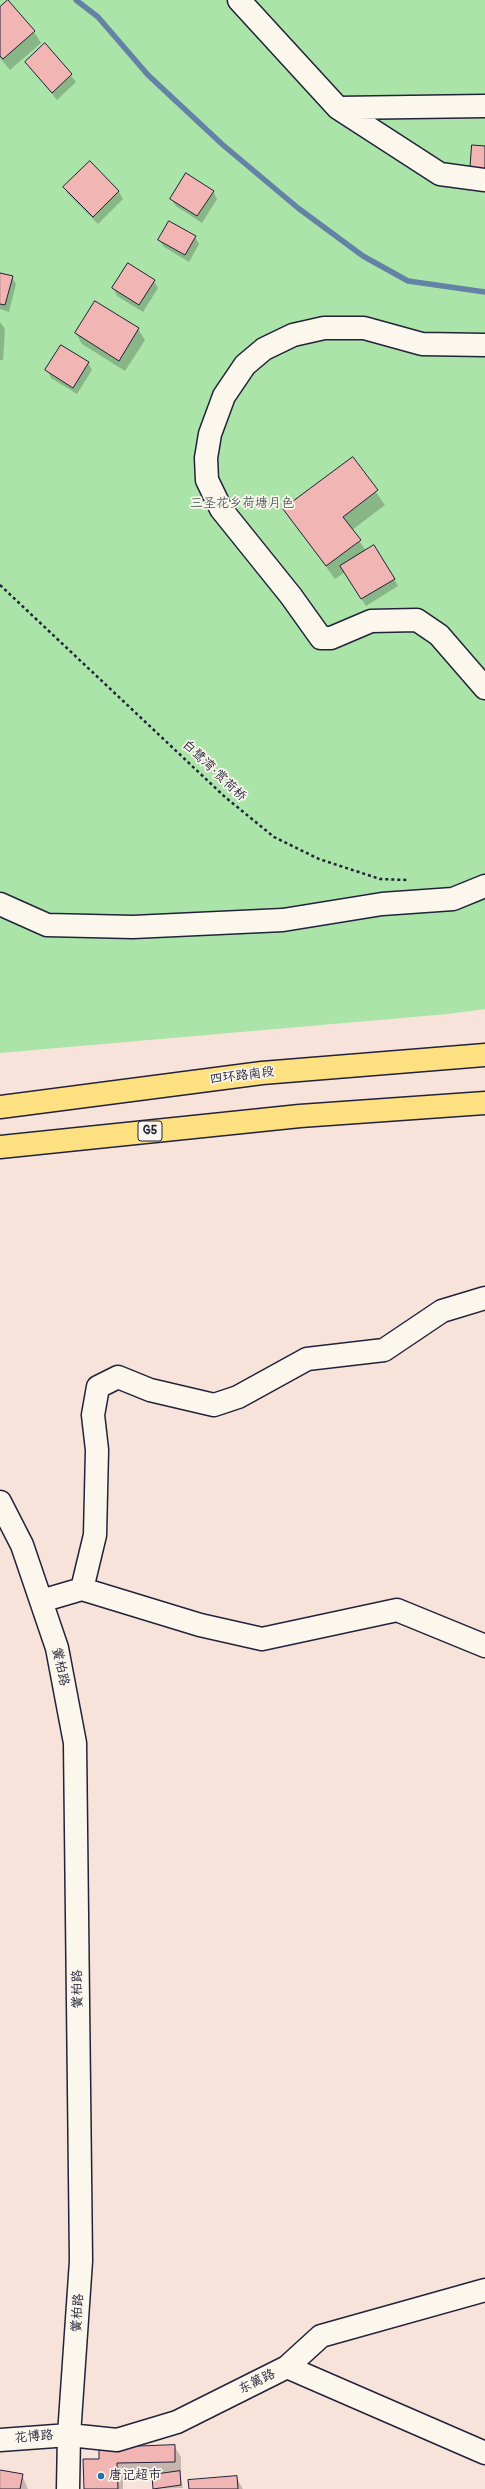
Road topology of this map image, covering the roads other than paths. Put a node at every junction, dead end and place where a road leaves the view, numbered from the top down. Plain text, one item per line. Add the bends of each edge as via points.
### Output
1 (240, 0) edge
2 (485, 106) edge
3 (338, 108) junction
4 (485, 180) edge
5 (485, 345) edge
6 (485, 688) edge
7 (485, 886) edge
8 (0, 904) edge
9 (485, 1054) edge
10 (485, 1103) edge
11 (0, 1107) edge
12 (0, 1147) edge
13 (485, 1298) edge
14 (0, 1502) edge
15 (82, 1589) junction
16 (41, 1601) junction
17 (485, 1646) edge
18 (485, 2290) edge
19 (287, 2367) junction
20 (69, 2435) junction
21 (0, 2440) edge
22 (485, 2453) edge
23 (68, 2489) edge

1 - 3 street
2 - 3 street
3 - 4 street via 440,174
5 - 6 street via 422,344 364,328 324,328 293,335 264,349 245,365 224,396 210,434 206,458 207,480 221,510 291,596 321,638 331,638 371,621 417,620 439,635
7 - 8 street via 453,899 382,904 283,920 133,926 47,925
9 - 11 highway, 四环路南段 via 262,1073
10 - 12 highway, G5 via 300,1116
13 - 15 street via 442,1311 384,1350 307,1359 238,1397 214,1405 150,1390 118,1377 98,1387 93,1415 97,1450 95,1535
14 - 16 street, 黉柏路 via 22,1545
15 - 16 street
15 - 17 street via 200,1625 262,1640 397,1610
16 - 20 street, 黉柏路 via 57,1648 75,1743 81,2262
18 - 19 street via 321,2336
19 - 20 street, 东篱路 via 177,2422 117,2440
19 - 22 street, 东篱路
20 - 21 street, 花博路
20 - 23 street, 黉柏路

